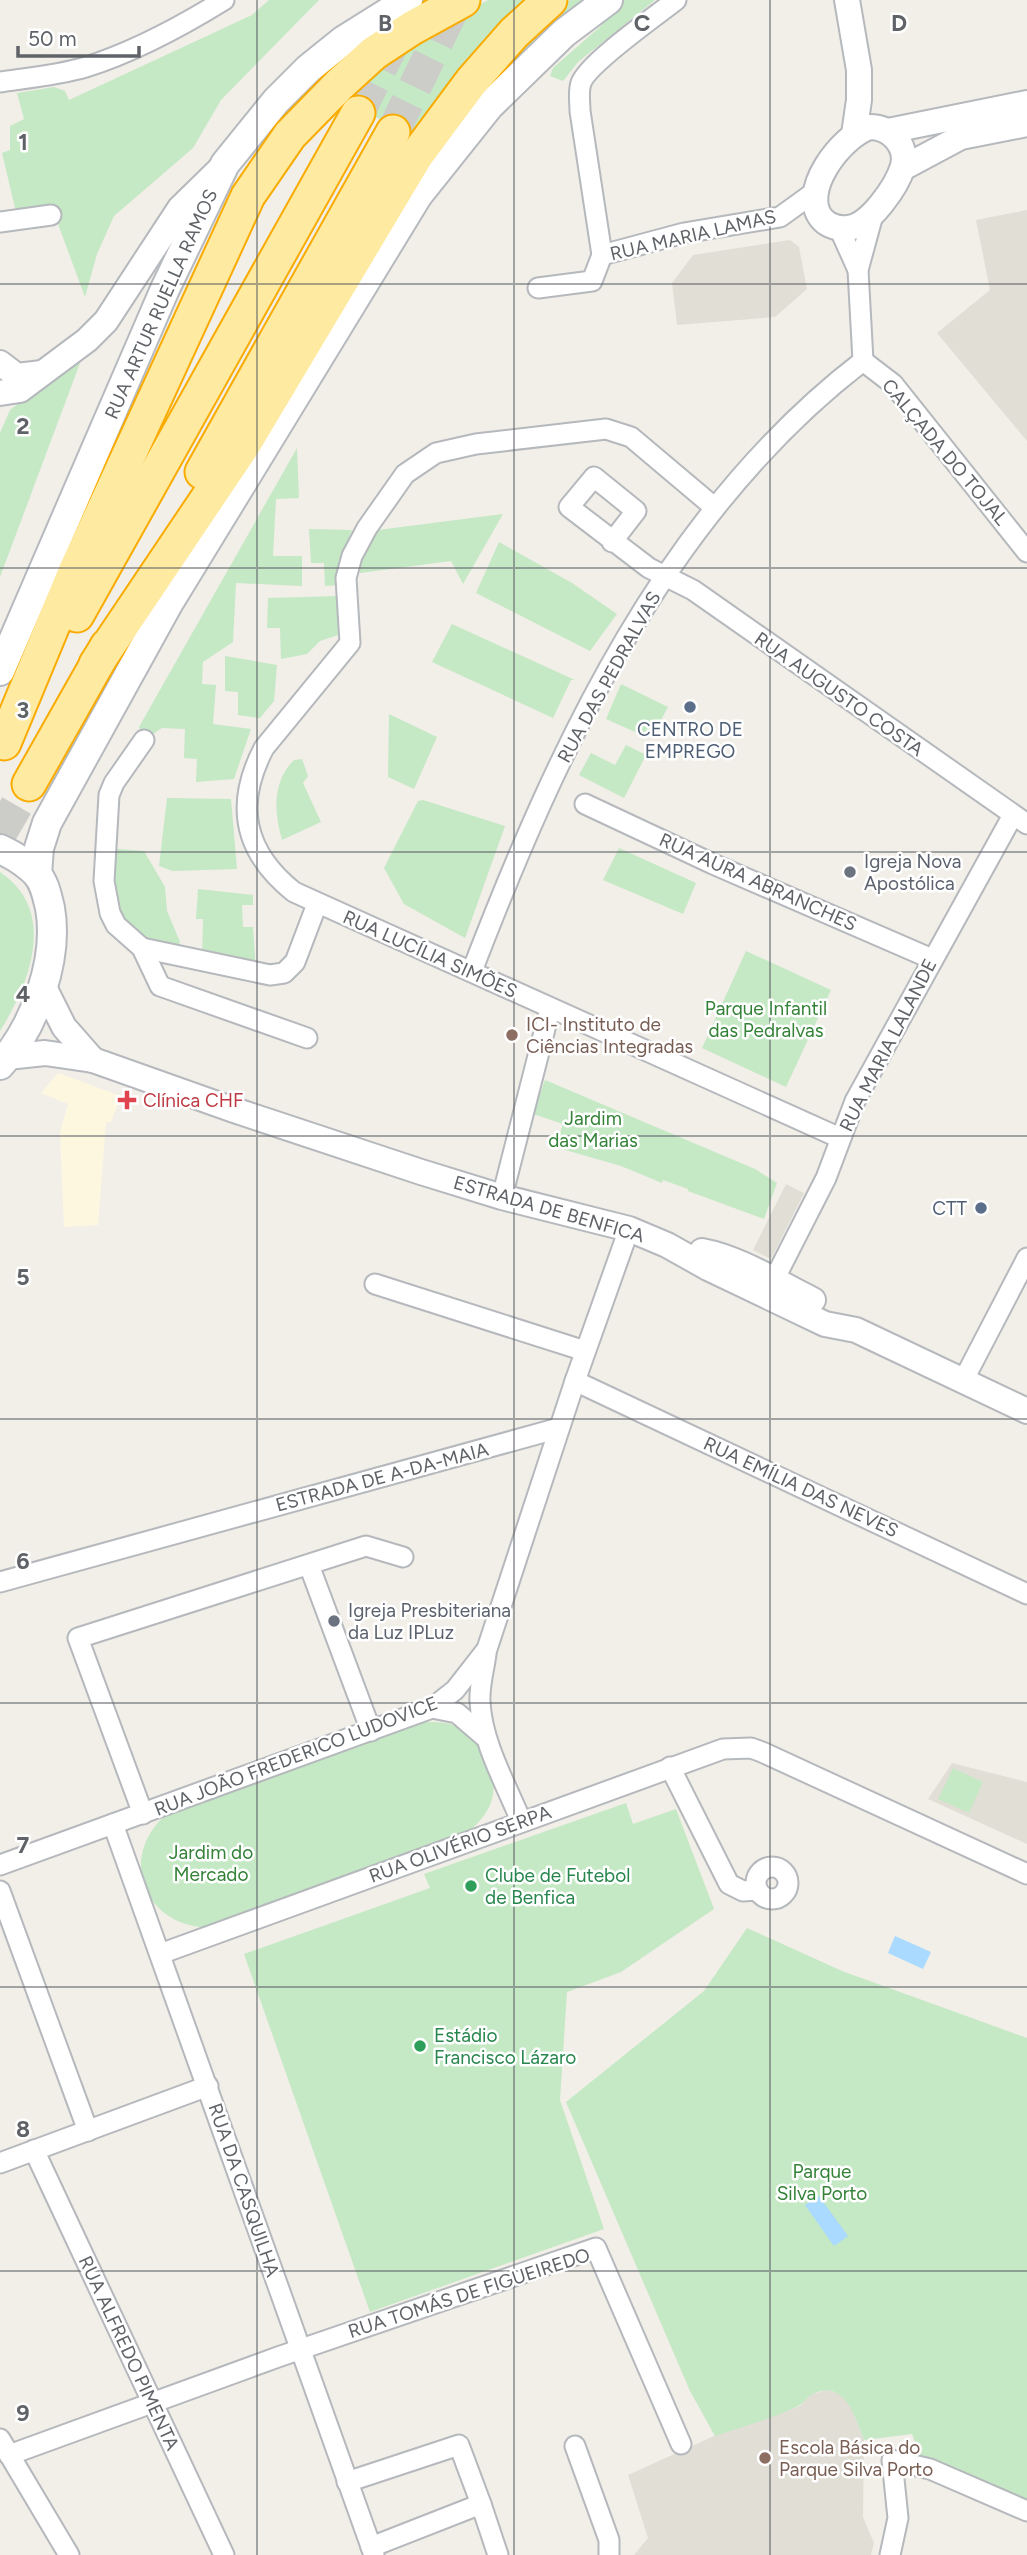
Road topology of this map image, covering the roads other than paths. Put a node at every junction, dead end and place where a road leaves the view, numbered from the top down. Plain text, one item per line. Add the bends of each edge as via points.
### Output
1 (224, 0) edge
2 (408, 0) edge
3 (463, 0) edge
4 (550, 0) edge
5 (608, 0) edge
6 (676, 0) edge
7 (847, 0) edge
8 (857, 0) edge
9 (0, 82) edge
10 (1027, 103) edge
11 (358, 113) tunnel mouth
12 (1027, 124) edge
13 (883, 129) junction
14 (393, 132) tunnel mouth
15 (854, 134) junction
16 (225, 164) junction
17 (903, 168) junction
18 (816, 191) junction
19 (51, 215) dead end
20 (873, 215) junction
21 (779, 217) junction
22 (0, 222) edge
23 (830, 223) junction
24 (602, 255) junction
25 (858, 270) junction
26 (538, 288) dead end
27 (863, 361) junction
28 (0, 365) edge
29 (42, 373) junction
30 (0, 376) edge
31 (0, 393) edge
32 (714, 507) junction
33 (612, 542) dead end
34 (1027, 552) edge
35 (665, 576) junction
36 (96, 664) junction
37 (0, 671) edge
38 (144, 740) dead end
39 (2, 747) edge
40 (29, 784) tunnel mouth
41 (584, 804) dead end
42 (1020, 819) edge
43 (0, 849) edge
44 (37, 874) junction
45 (317, 904) junction
46 (142, 948) junction
47 (932, 958) junction
48 (472, 971) junction
49 (43, 985) junction
50 (550, 1009) junction
51 (307, 1038) dead end
52 (93, 1059) junction
53 (4, 1061) edge
54 (840, 1138) junction
55 (502, 1197) junction
56 (629, 1229) junction
57 (667, 1245) junction
58 (1027, 1258) edge
59 (774, 1280) junction
60 (375, 1284) dead end
61 (856, 1330) junction
62 (585, 1351) junction
63 (575, 1381) junction
64 (962, 1381) junction
65 (1027, 1411) edge
66 (559, 1428) junction
67 (403, 1557) dead end
68 (309, 1564) junction
69 (0, 1582) edge
70 (1027, 1594) edge
71 (487, 1649) junction
72 (432, 1708) junction
73 (371, 1731) junction
74 (487, 1738) junction
75 (670, 1767) junction
76 (143, 1814) junction
77 (521, 1821) junction
78 (113, 1824) junction
79 (0, 1865) edge
80 (1027, 1874) edge
81 (757, 1890) dead end
82 (0, 1891) edge
83 (160, 1954) junction
84 (208, 2087) junction
85 (88, 2131) junction
86 (34, 2150) junction
87 (0, 2163) edge
88 (300, 2350) junction
89 (152, 2403) junction
90 (681, 2444) dead end
91 (575, 2446) dead end
92 (5, 2447) edge
93 (347, 2482) junction
94 (481, 2504) junction
95 (1027, 2511) edge
96 (372, 2551) edge
97 (69, 2555) edge
98 (224, 2555) edge
99 (498, 2555) edge
100 (609, 2555) edge
101 (891, 2555) edge

1 - 9 street via 107,60
2 - 16 main road, RUA ARTUR RUELLA RAMOS via 308,69
3 - 39 highway via 412,28 340,84 290,135 247,196 75,572
4 - 36 highway via 471,82 416,156 244,444
5 - 44 main road via 564,33 489,106 418,195 168,604 47,823
6 - 24 street via 604,58 580,85
7 - 15 street via 859,70
8 - 13 street
10 - 13 street
11 - 39 highway
12 - 17 street via 961,137
13 - 15 street via 870,127
13 - 17 street via 898,139
14 - 36 highway
15 - 18 street via 821,176
16 - 29 street via 180,208 106,321
16 - 37 main road, RUA ARTUR RUELLA RAMOS via 165,289
17 - 20 street
18 - 21 street, RUA MARIA LAMAS
18 - 23 street via 816,208
19 - 22 street
20 - 23 street via 850,228
20 - 25 street
21 - 23 street
21 - 24 street, RUA MARIA LAMAS via 684,233
23 - 25 street
24 - 26 street, RUA MARIA LAMAS via 592,281
25 - 27 street
27 - 32 street, RUA DAS PEDRALVAS via 777,438
27 - 34 street, CALÇADA DO TOJAL via 893,384
28 - 29 street via 17,376
28 - 30 street
29 - 31 street via 20,390
32 - 35 street, RUA DAS PEDRALVAS
32 - 45 street, RUA LUCÍLIA SIMÕES via 631,437 606,429 476,444 436,453 405,474 367,528 348,565 349,643 264,748 250,779 247,807 254,846 266,866 294,892
33 - 35 street, RUA AUGUSTO COSTA
35 - 42 street, RUA AUGUSTO COSTA via 694,590
35 - 48 street, RUA DAS PEDRALVAS via 633,625 558,769
36 - 40 highway
38 - 46 street via 109,795 104,881 116,925
41 - 47 street, RUA AURA ABRANCHES
42 - 47 street, RUA MARIA LALANDE
43 - 44 main road
44 - 49 main road via 47,896 53,931
45 - 46 street via 295,962 277,975
45 - 48 street, RUA LUCÍLIA SIMÕES
46 - 51 street via 160,986
47 - 54 street, RUA MARIA LALANDE
48 - 50 street, RUA LUCÍLIA SIMÕES
49 - 52 street, ESTRADA DE BENFICA via 64,1027
49 - 53 main road via 27,1025
50 - 54 street, RUA LUCÍLIA SIMÕES
50 - 55 street
52 - 53 street, ESTRADA DE BENFICA via 45,1053
52 - 55 street, ESTRADA DE BENFICA
54 - 59 street, RUA MARIA LALANDE via 826,1178
55 - 56 street, ESTRADA DE BENFICA
56 - 57 street, ESTRADA DE BENFICA
56 - 62 street
57 - 59 street via 713,1253
57 - 61 street, ESTRADA DE BENFICA via 825,1324
58 - 64 street
59 - 61 street via 833,1310
60 - 62 street
61 - 64 street, ESTRADA DE BENFICA
62 - 63 street
63 - 66 street
63 - 70 street, RUA EMÍLIA DAS NEVES
64 - 65 street, ESTRADA DE BENFICA
66 - 69 street, ESTRADA DE A-DA-MAIA
66 - 71 street, RUA JOÃO FREDERICO LUDOVICE
67 - 68 street via 366,1546
68 - 73 street
68 - 76 street, RUA JOÃO FREDERICO LUDOVICE via 78,1638
71 - 72 street, RUA JOÃO FREDERICO LUDOVICE via 455,1690
71 - 74 street via 480,1700
72 - 73 street, RUA JOÃO FREDERICO LUDOVICE
72 - 74 street via 457,1713
73 - 76 street, RUA JOÃO FREDERICO LUDOVICE
74 - 77 street
75 - 77 street, RUA OLIVÉRIO SERPA
75 - 80 street, RUA OLIVÉRIO SERPA via 723,1749 751,1748
75 - 81 street via 729,1884 743,1891
76 - 78 street, RUA JOÃO FREDERICO LUDOVICE
77 - 83 street, RUA OLIVÉRIO SERPA
78 - 79 street, RUA JOÃO FREDERICO LUDOVICE
78 - 83 street, RUA DA CASQUILHA
82 - 85 street
83 - 84 street, RUA DA CASQUILHA
84 - 85 street
84 - 88 street, RUA DA CASQUILHA
85 - 86 street
86 - 87 street
86 - 89 street, RUA ALFREDO PIMENTA
88 - 89 street
88 - 90 street, RUA TOMÁS DE FIGUEIREDO via 596,2248
88 - 93 street, RUA DA CASQUILHA
89 - 92 street
89 - 98 street, RUA ALFREDO PIMENTA
91 - 100 street via 609,2540
92 - 97 street
93 - 94 street via 459,2445
93 - 96 street, RUA DA CASQUILHA
94 - 96 street
94 - 99 street
95 - 101 street via 930,2469 892,2460 898,2518

